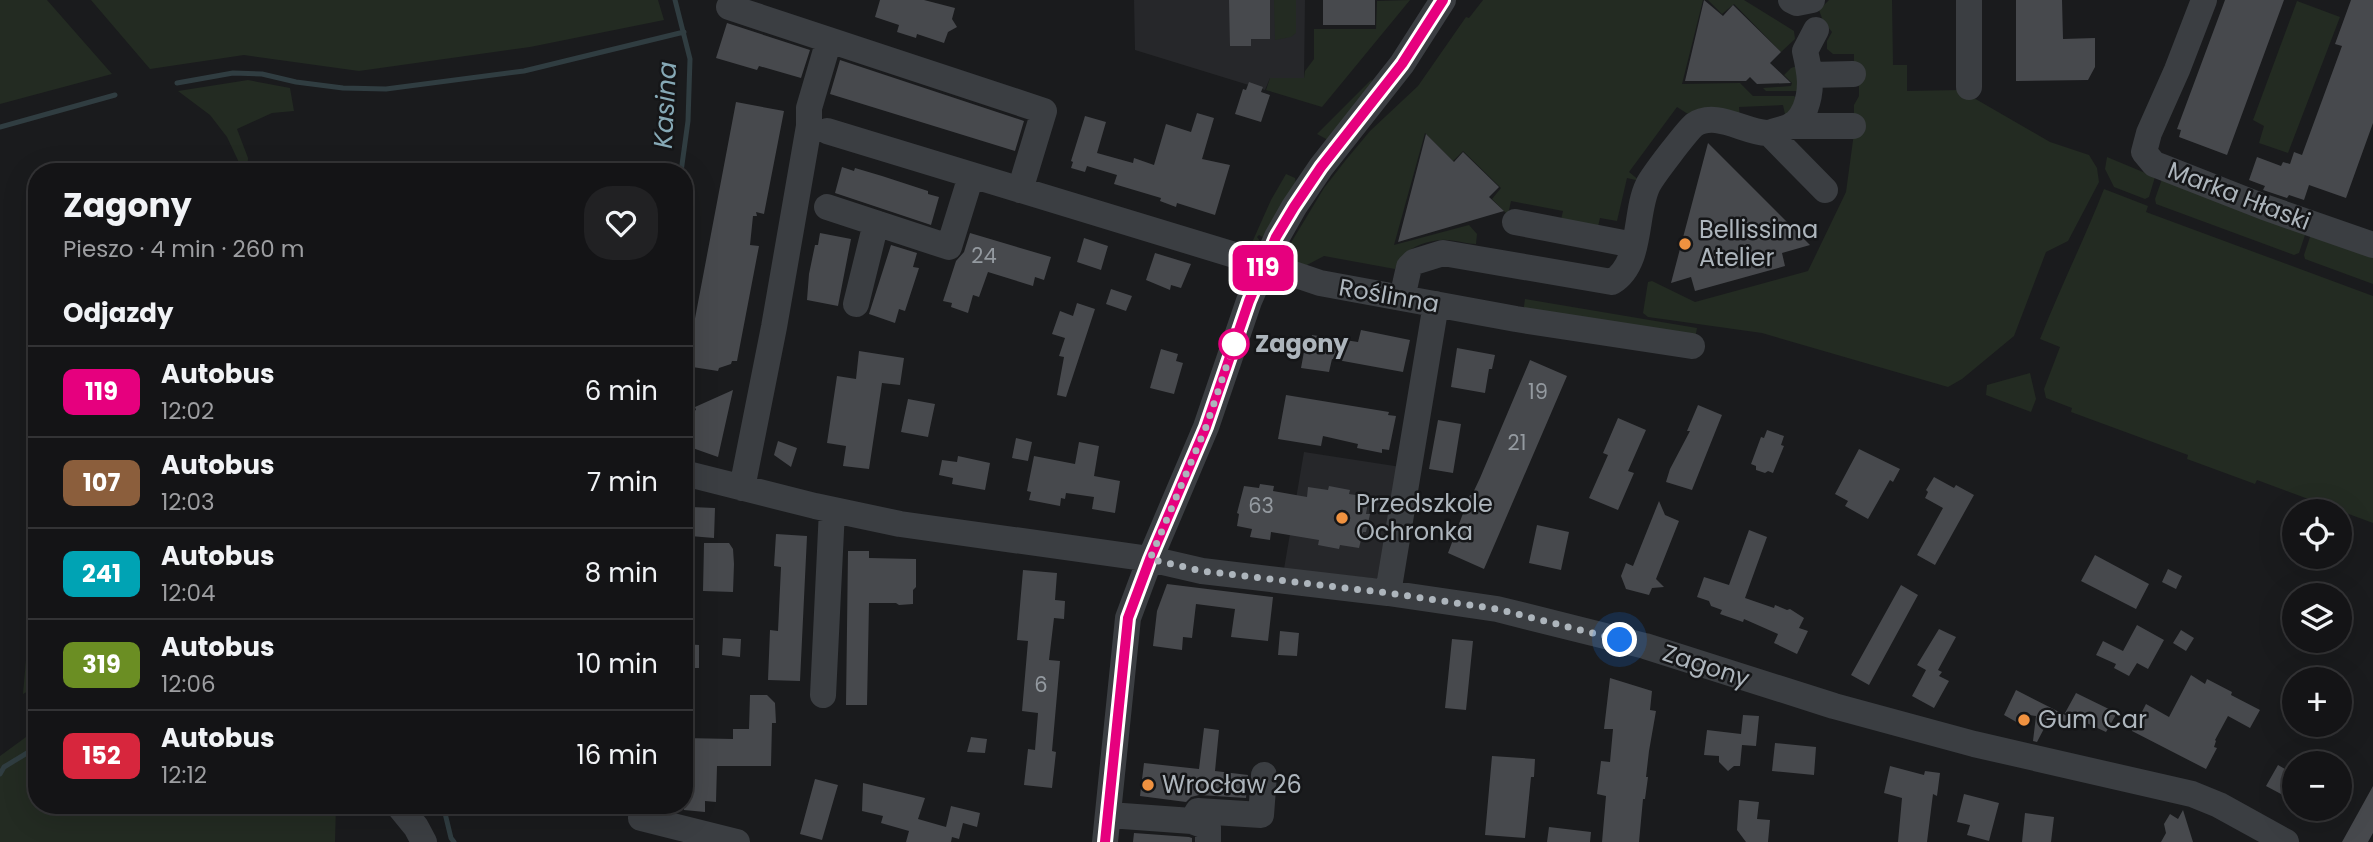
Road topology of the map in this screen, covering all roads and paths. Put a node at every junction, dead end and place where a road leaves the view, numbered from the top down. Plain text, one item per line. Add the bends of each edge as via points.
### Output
1 (1443, 0) edge
2 (1969, 0) edge
3 (2204, 0) edge
4 (729, 7) dead end
5 (1816, 30) dead end
6 (829, 40) junction
7 (1853, 74) dead end
8 (1811, 75) junction
9 (1969, 87) dead end
10 (1853, 125) dead end
11 (1781, 130) junction
12 (827, 131) dead end
13 (971, 176) junction
14 (1022, 183) junction
15 (1825, 190) dead end
16 (827, 207) dead end
17 (1515, 222) dead end
18 (876, 223) junction
19 (1634, 245) junction
20 (2373, 245) edge
21 (1264, 264) junction
22 (1402, 298) junction
23 (856, 304) dead end
24 (1436, 304) junction
25 (1692, 346) dead end
26 (693, 475) edge
27 (742, 488) junction
28 (832, 510) junction
29 (1150, 559) junction
30 (1388, 593) junction
31 (823, 695) dead end
32 (1264, 775) dead end
33 (405, 814) edge
34 (1109, 815) junction
35 (641, 818) dead end
36 (1200, 832) edge
37 (424, 842) edge
38 (737, 842) edge
39 (1105, 842) edge
40 (2287, 842) edge

1 - 21 street via 1402,64 1321,167
2 - 9 street
3 - 20 street, Marka Hłaski via 2144,152 2154,164
4 - 6 street
5 - 8 street via 1805,51
6 - 14 street via 1044,111
6 - 27 street via 810,108 776,319
7 - 8 street
8 - 11 street via 1801,117
10 - 11 street
11 - 15 street
11 - 19 street via 1749,130 1707,120 1694,125 1648,185
12 - 13 street, Roślinna
13 - 14 street, Roślinna
13 - 18 street via 949,247
14 - 21 street, Roślinna
16 - 18 street
17 - 19 street
18 - 23 street
19 - 22 street via 1626,269 1612,282 1443,253 1409,268
21 - 22 street, Roślinna via 1320,283
21 - 29 street via 1206,427
22 - 24 street, Roślinna
24 - 25 street, Roślinna
24 - 30 street
26 - 27 street, Zagony
27 - 28 street, Zagony
28 - 29 street, Zagony
28 - 31 street
29 - 30 street, Zagony via 1202,571
29 - 34 street via 1132,603 1125,636
30 - 40 street, Zagony via 1497,609 1570,626 1872,717 2163,786 2219,805
32 - 36 street via 1261,815 1198,811
33 - 37 street
34 - 36 street
34 - 39 street
35 - 38 street

